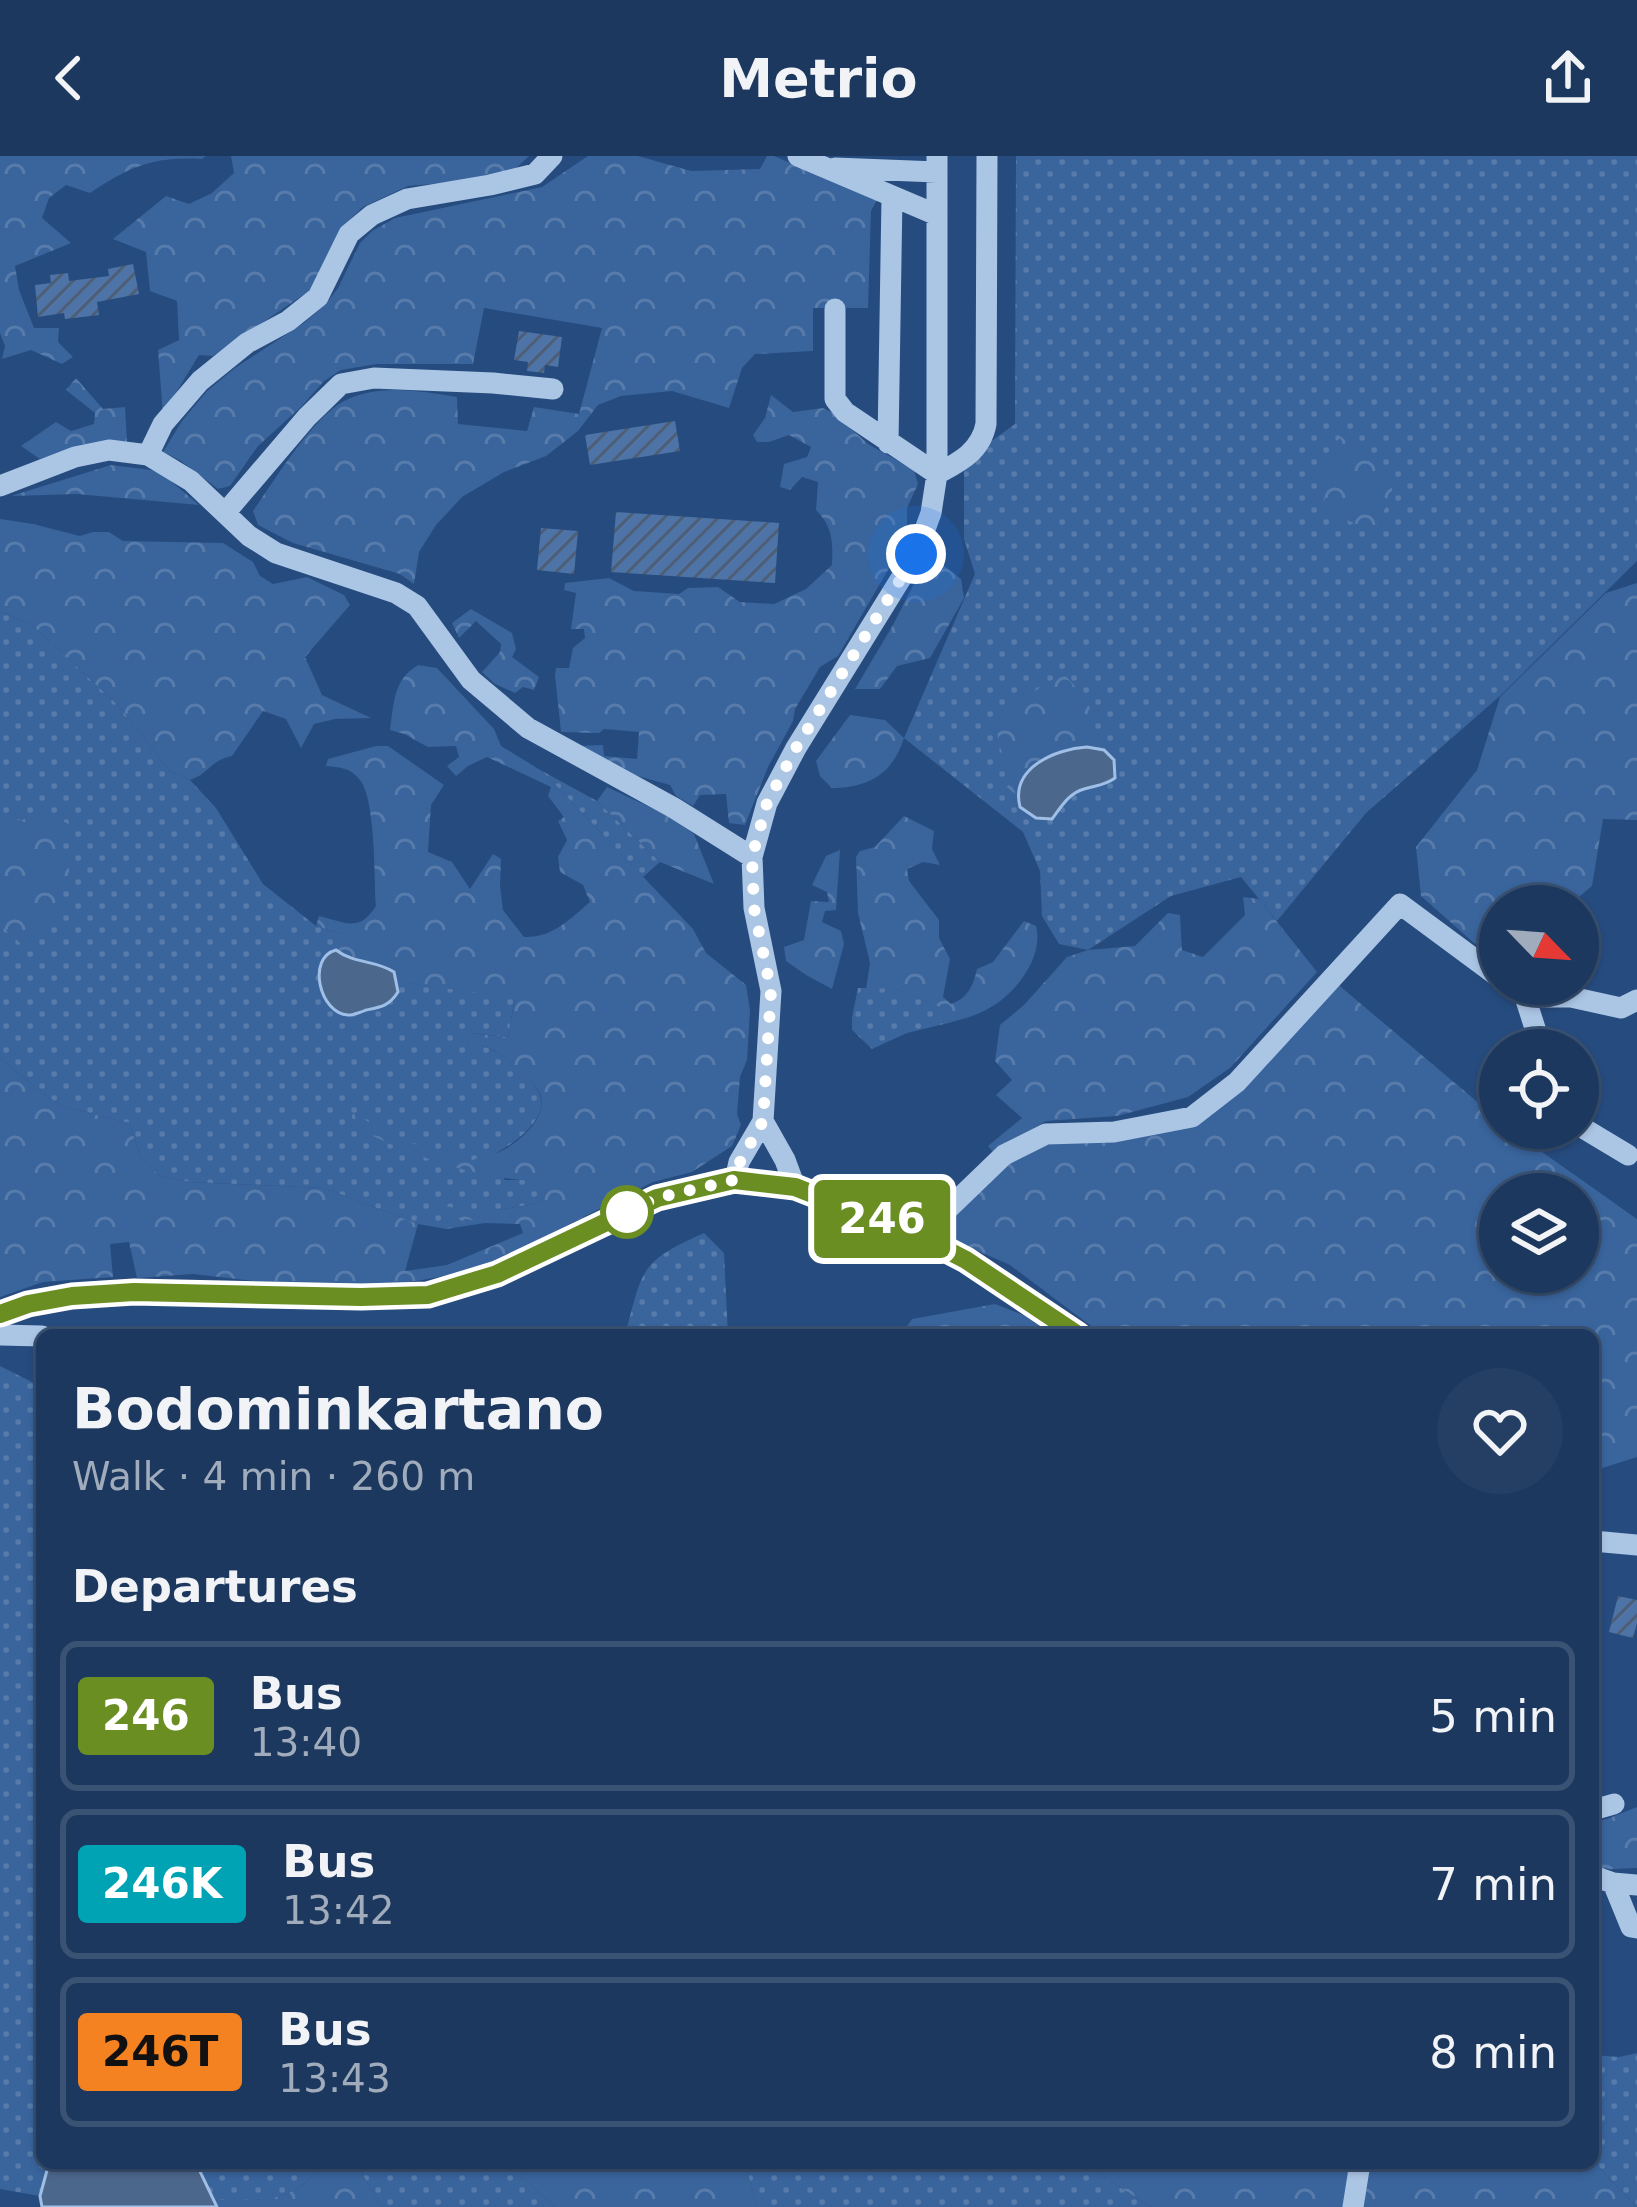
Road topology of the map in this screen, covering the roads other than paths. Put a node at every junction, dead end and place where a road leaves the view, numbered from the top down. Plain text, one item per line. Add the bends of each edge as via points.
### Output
1 (552, 156) edge
2 (798, 156) edge
3 (987, 156) edge
4 (823, 162) edge
5 (937, 164) edge
6 (892, 196) junction
7 (937, 214) junction
8 (835, 309) dead end
9 (553, 389) dead end
10 (888, 443) junction
11 (148, 455) junction
12 (937, 473) junction
13 (0, 486) edge
14 (225, 513) junction
15 (752, 857) junction
16 (1479, 962) edge
17 (1637, 1000) edge
18 (1599, 1003) edge
19 (763, 1121) junction
20 (1599, 1138) edge
21 (1628, 1156) dead end
22 (734, 1180) junction
23 (795, 1187) junction
24 (920, 1236) junction
25 (0, 1314) edge
26 (1069, 1329) edge
27 (0, 1335) edge
28 (36, 1336) edge
29 (1599, 1542) edge
30 (1637, 1545) edge
31 (1603, 1880) edge
32 (1637, 1885) edge
33 (1637, 1928) edge
34 (1359, 2169) edge
35 (1353, 2207) edge

1 - 11 street via 535,174 407,199 372,215 349,234 318,297 200,381
2 - 4 street
3 - 12 street via 986,424 964,460
4 - 5 street
4 - 6 street
5 - 7 street
6 - 7 street
6 - 10 street
7 - 12 street
8 - 10 street via 835,399
9 - 14 street via 374,377 341,384
10 - 12 street
11 - 13 street via 109,450 75,457
11 - 14 street
12 - 15 street via 916,554 796,748 767,803
14 - 15 street via 276,553 417,606 471,680 528,728
15 - 19 street via 771,991
16 - 24 street via 1400,904 1237,1082 1192,1117 1046,1134 1004,1155
17 - 18 street via 1621,1008
19 - 22 street
19 - 23 street
20 - 21 street
22 - 23 street
22 - 25 street via 657,1198 497,1274 428,1295 134,1292 72,1296
23 - 24 street
24 - 26 street
27 - 28 street
29 - 30 street
31 - 32 street
31 - 33 street
34 - 35 street

